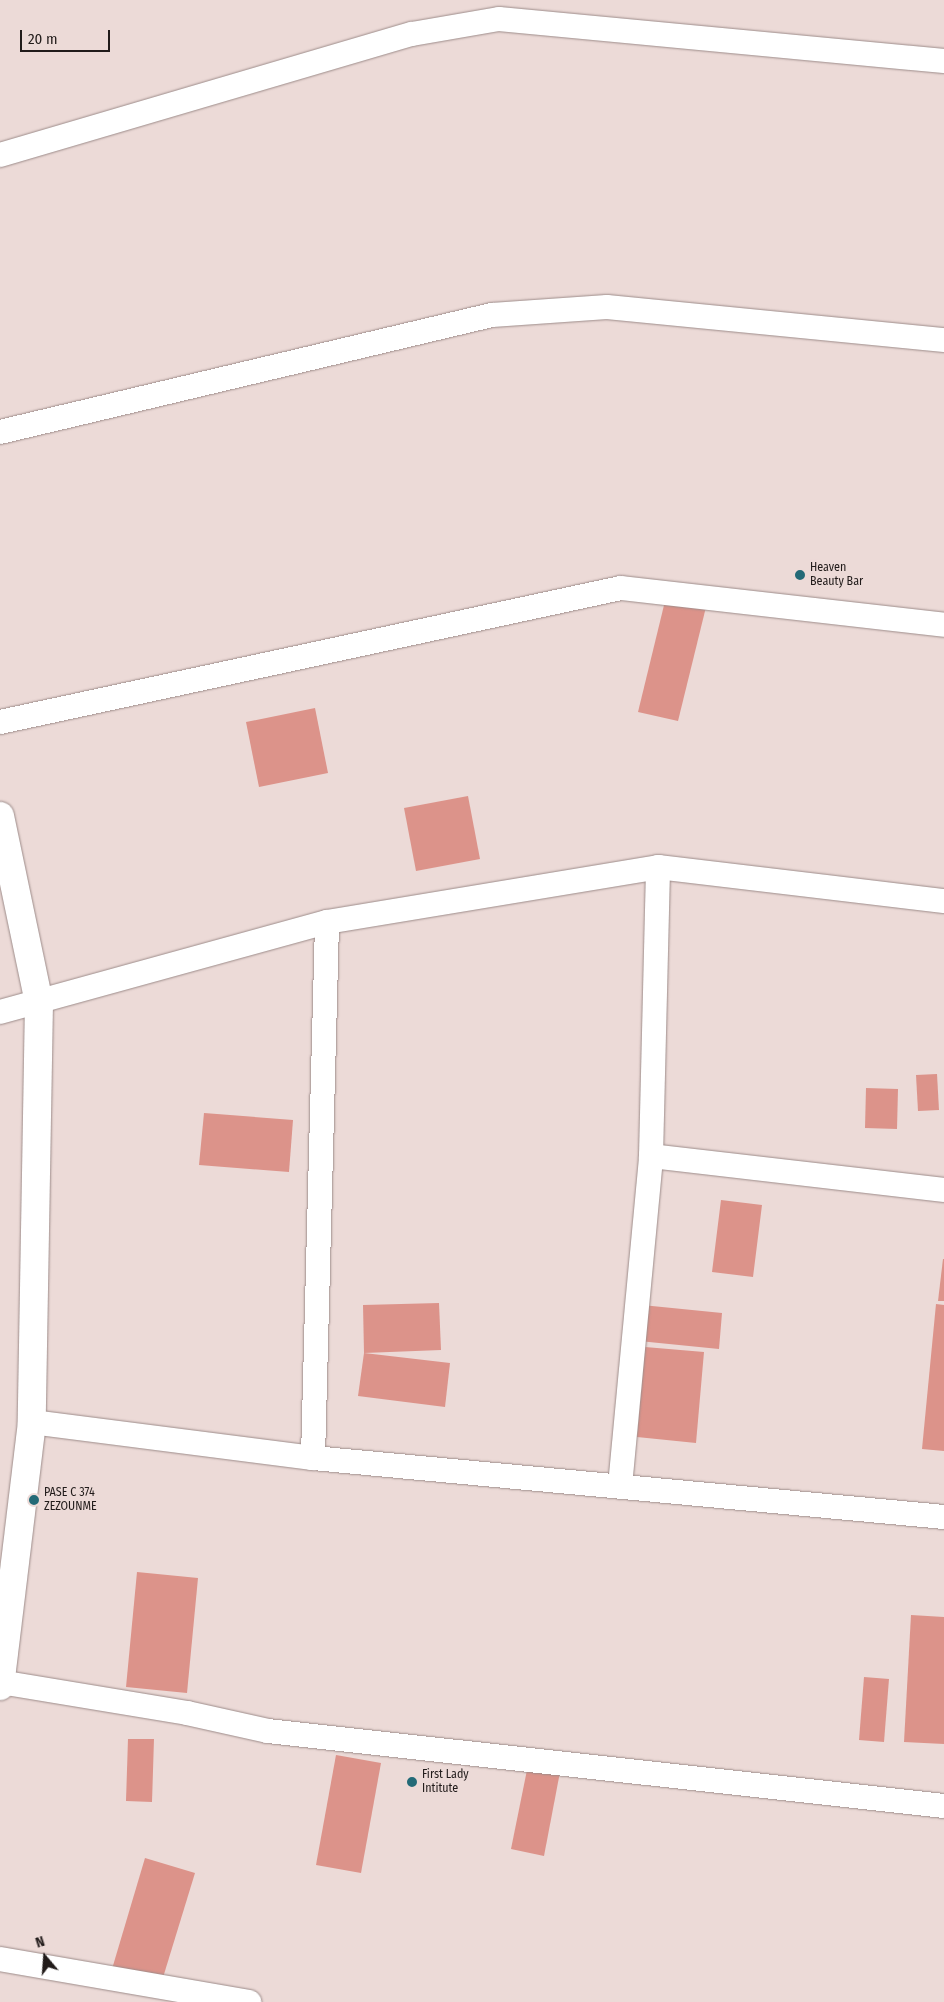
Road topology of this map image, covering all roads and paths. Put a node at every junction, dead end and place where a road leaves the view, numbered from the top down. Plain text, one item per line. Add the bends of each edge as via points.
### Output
1 (944, 61) edge
2 (0, 155) edge
3 (944, 340) edge
4 (0, 432) edge
5 (944, 625) edge
6 (0, 722) edge
7 (0, 816) edge
8 (658, 867) junction
9 (944, 901) edge
10 (327, 922) junction
11 (39, 1002) junction
12 (0, 1012) edge
13 (650, 1156) junction
14 (944, 1190) edge
15 (32, 1422) junction
16 (313, 1458) junction
17 (620, 1486) junction
18 (944, 1517) edge
19 (3, 1640) edge
20 (0, 1684) edge
21 (944, 1806) edge
22 (0, 1959) edge
23 (249, 2002) edge

1 - 2 street via 499,19 412,34
3 - 4 street via 607,307 492,315
5 - 6 street via 621,588
7 - 11 street
8 - 9 street
8 - 10 street
8 - 13 street
10 - 11 street
10 - 16 street
11 - 12 street
11 - 15 street
13 - 14 street
13 - 17 street
15 - 16 street
15 - 19 street
16 - 17 street
17 - 18 street
19 - 20 street
20 - 21 street via 187,1713 268,1731
22 - 23 street

